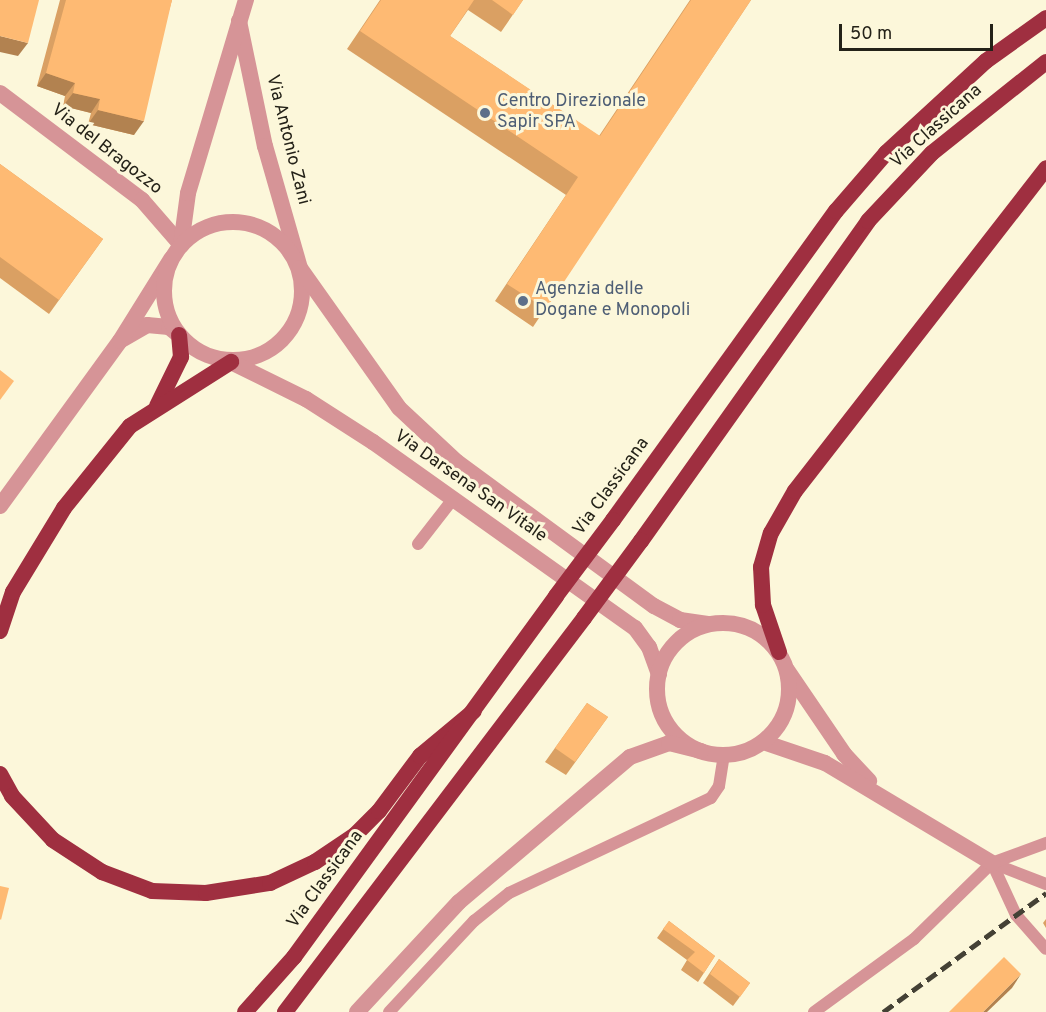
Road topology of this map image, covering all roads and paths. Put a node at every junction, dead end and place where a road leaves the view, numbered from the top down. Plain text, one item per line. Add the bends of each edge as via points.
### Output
1 (246, 0) edge
2 (1046, 18) edge
3 (239, 21) junction
4 (1046, 62) edge
5 (0, 93) edge
6 (1046, 168) edge
7 (176, 252) junction
8 (300, 268) junction
9 (179, 335) junction
10 (120, 341) junction
11 (231, 362) junction
12 (156, 407) junction
13 (453, 499) junction
14 (0, 506) edge
15 (418, 544) dead end
16 (708, 624) junction
17 (0, 631) edge
18 (778, 652) junction
19 (787, 670) junction
20 (659, 674) junction
21 (474, 711) junction
22 (763, 742) junction
23 (701, 751) junction
24 (724, 755) junction
25 (0, 774) edge
26 (880, 792) junction
27 (1046, 843) edge
28 (992, 863) junction
29 (1046, 884) edge
30 (1046, 949) edge
31 (245, 1012) edge
32 (285, 1012) edge
33 (357, 1012) edge
34 (389, 1012) edge
35 (814, 1012) edge

1 - 3 street
2 - 21 highway, Via Classicana, bridge via 986,61 886,153 836,211
3 - 7 street via 188,193
3 - 8 street, Via Antonio Zani via 265,146
4 - 32 highway, Via Classicana, bridge via 932,153 868,221 641,541
5 - 7 street, Via del Bragozzo via 142,200
6 - 18 highway via 795,491 771,533 761,567 763,605
7 - 8 street via 196,232 236,221 257,225 290,250
7 - 9 street via 164,298
7 - 10 street
8 - 11 street via 300,313 290,333 274,349 254,359
8 - 16 street, Via Darsena San Vitale via 399,408 457,462 654,606 680,620
9 - 10 street via 168,327 147,325
9 - 11 street via 193,349
9 - 12 highway via 181,357
10 - 14 street
11 - 12 highway
11 - 13 street, Via Darsena San Vitale via 306,399
12 - 17 highway via 130,426 64,508 14,592
13 - 15 lane
13 - 20 street, Via Darsena San Vitale via 635,628 649,647
16 - 18 street, Via Darsena San Vitale via 728,622 748,627 765,637
16 - 20 street via 676,642
18 - 19 street, Via Darsena San Vitale
19 - 22 street, Via Darsena San Vitale via 786,710 777,728
19 - 26 street, Via Darsena San Vitale via 844,754
20 - 23 street, Via Darsena San Vitale via 657,695 668,725 682,741
21 - 25 highway via 420,756 379,811 355,835 270,883 206,893 152,891 102,872 53,840 12,796
21 - 31 highway, Via Classicana via 294,957
22 - 24 street, Via Darsena San Vitale via 745,752
22 - 26 street, Via Darsena San Vitale via 825,763
23 - 24 street, Via Darsena San Vitale
23 - 33 street via 669,743 630,757 459,902
24 - 34 lane via 719,786 711,798 509,893 474,921
26 - 28 street, Via Darsena San Vitale
27 - 28 lane
28 - 29 lane
28 - 30 lane via 1016,915
28 - 35 lane via 914,939

